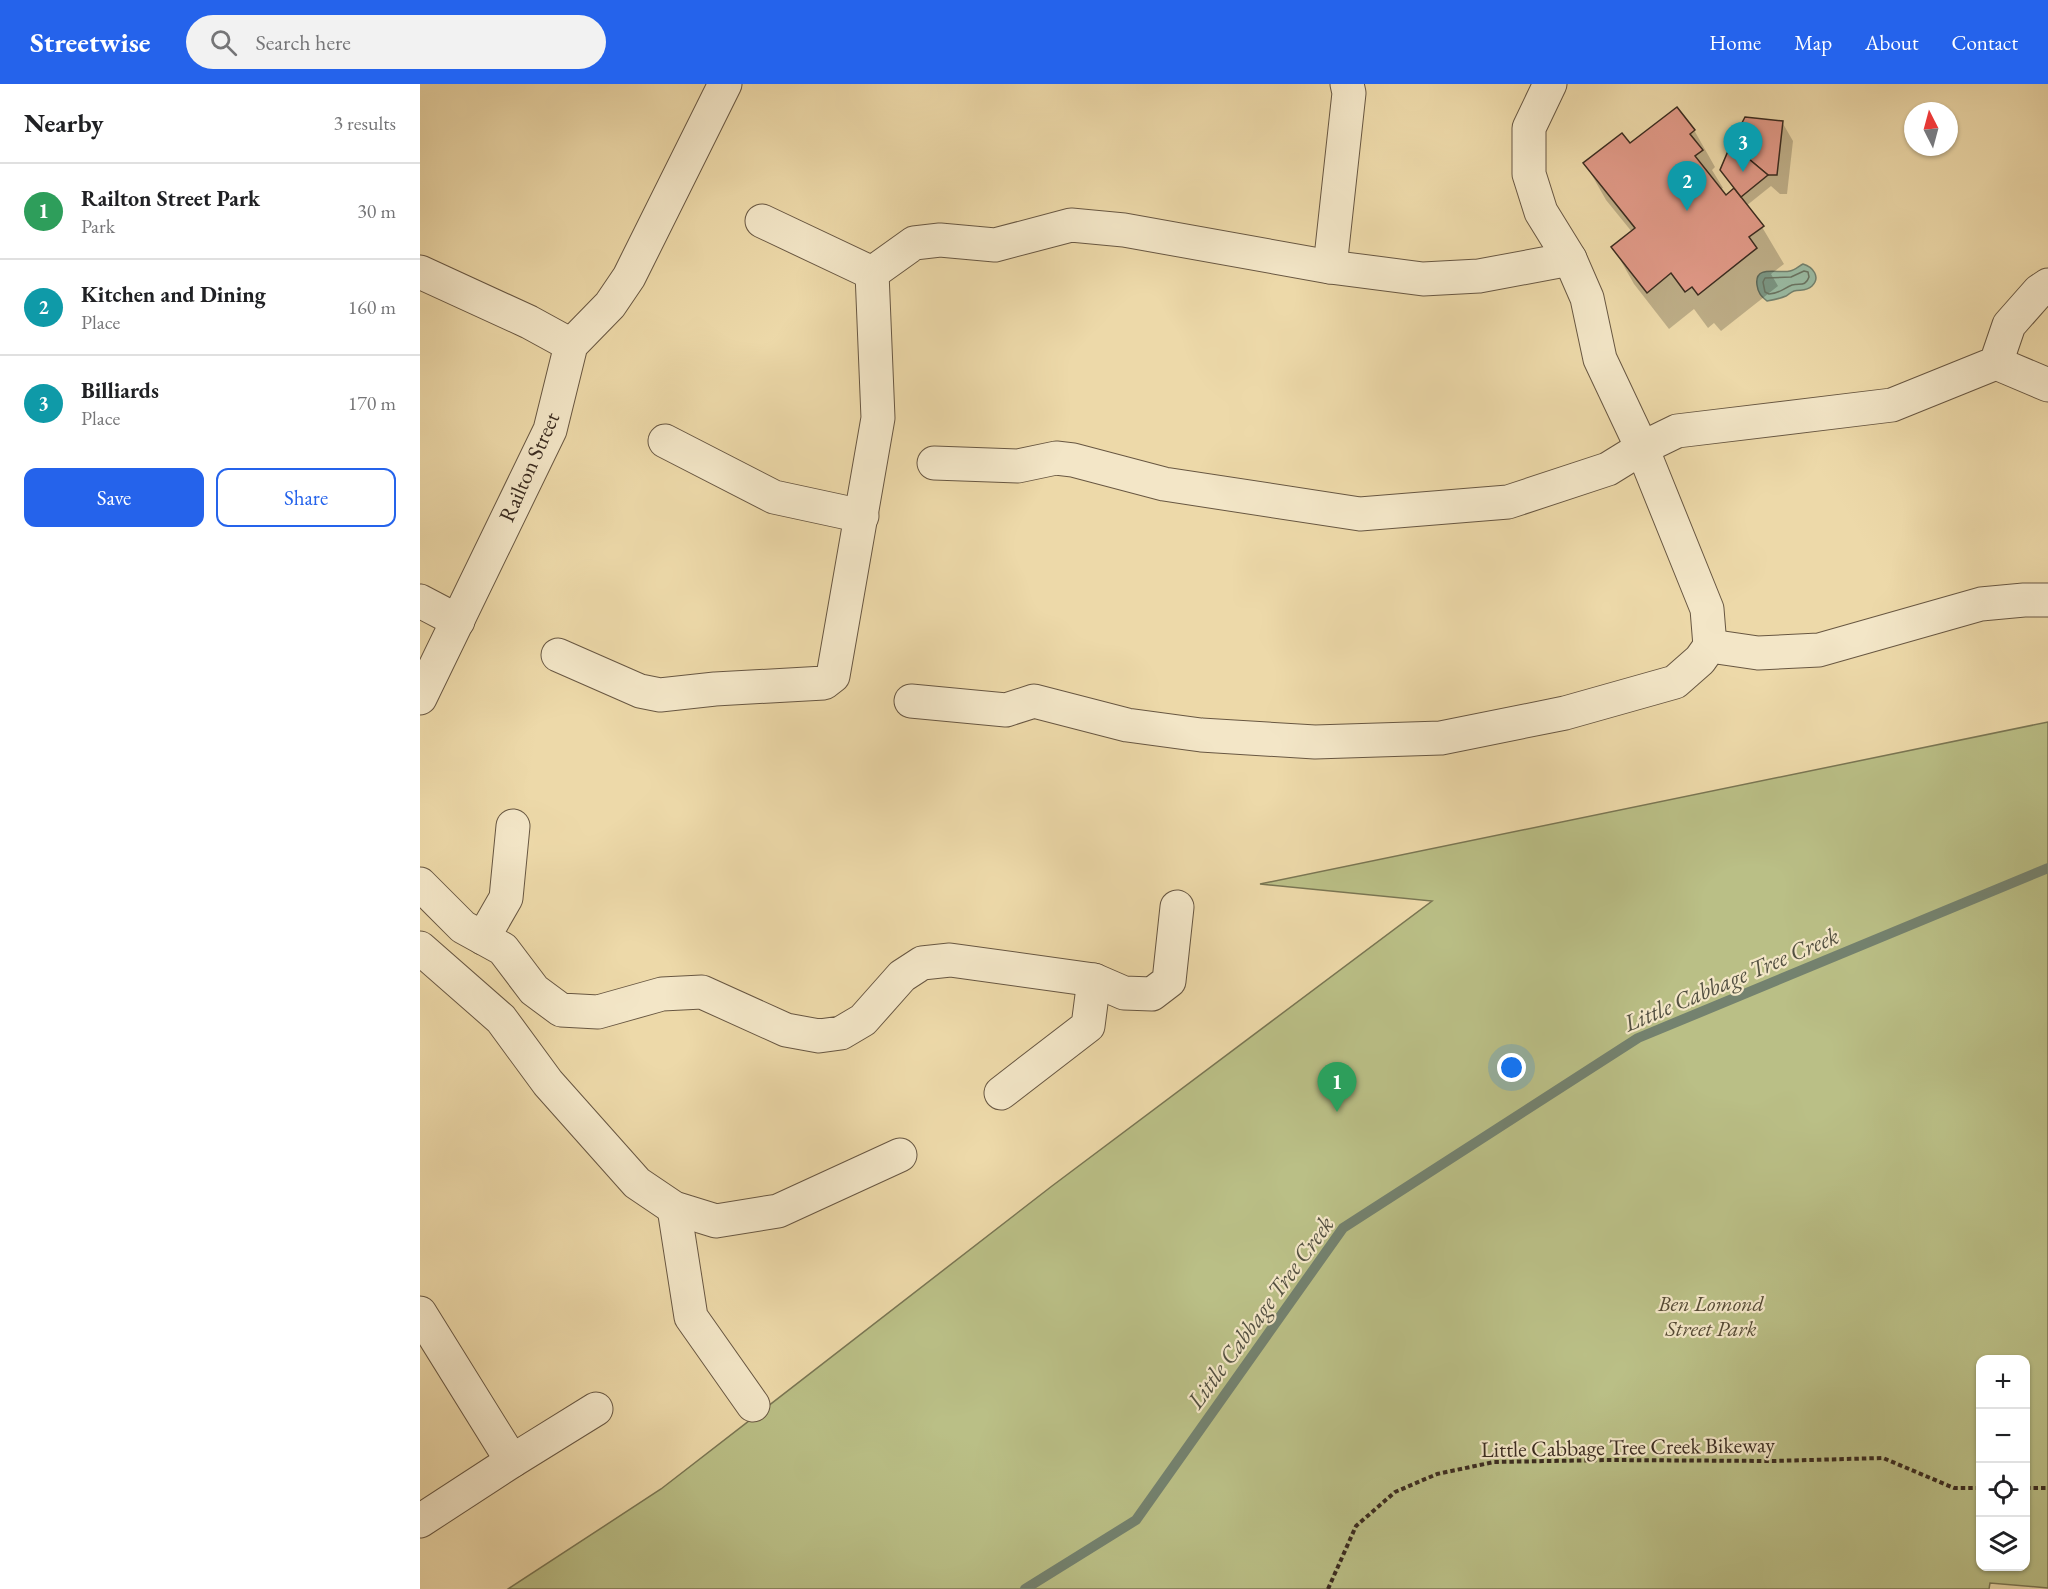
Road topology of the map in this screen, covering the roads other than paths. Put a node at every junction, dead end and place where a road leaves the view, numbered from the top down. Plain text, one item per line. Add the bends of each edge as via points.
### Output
1 (725, 84) edge
2 (1347, 84) edge
3 (1550, 84) edge
4 (762, 220) dead end
5 (1569, 259) junction
6 (1330, 267) junction
7 (420, 272) edge
8 (872, 273) junction
9 (2048, 285) edge
10 (571, 345) junction
11 (1996, 363) junction
12 (2048, 385) edge
13 (665, 441) dead end
14 (1642, 448) junction
15 (934, 463) dead end
16 (862, 516) junction
17 (2048, 600) edge
18 (420, 601) edge
19 (458, 621) junction
20 (1710, 646) junction
21 (558, 655) dead end
22 (420, 698) edge
23 (911, 701) dead end
24 (513, 826) dead end
25 (420, 884) edge
26 (1178, 907) dead end
27 (483, 939) junction
28 (420, 948) edge
29 (1094, 980) junction
30 (1001, 1094) dead end
31 (900, 1155) dead end
32 (674, 1208) junction
33 (420, 1313) edge
34 (753, 1405) dead end
35 (596, 1409) dead end
36 (512, 1461) junction
37 (420, 1521) edge

1 - 10 street via 629,277 610,305
2 - 6 street
3 - 5 street via 1529,128 1529,174 1541,212
4 - 8 street
5 - 6 street via 1479,276 1423,279
5 - 14 street via 1587,298 1600,359
6 - 8 street via 1124,230 1071,225 995,245 940,240 914,243
7 - 10 street
8 - 16 street via 878,418
9 - 11 street via 2009,325
10 - 19 street, Railton Street via 550,430
11 - 12 street
11 - 14 street via 1892,405 1677,431
13 - 16 street via 774,497
14 - 15 street via 1608,469 1508,502 1360,514 1164,484 1073,460 1056,458 1018,466
14 - 20 street via 1707,609
16 - 21 street via 836,666 824,683 660,695 640,691
17 - 20 street via 1981,604 1819,650 1758,653
18 - 19 street
19 - 22 street, Railton Street
20 - 23 street via 1675,682 1565,713 1441,738 1315,742 1201,735 1127,725 1034,701 1006,710
24 - 27 street via 506,898
25 - 27 street via 463,927
26 - 29 street via 1169,981 1152,994 1124,993
27 - 29 street via 503,950 534,990 561,1010 598,1012 662,994 702,992 786,1030 819,1036 841,1034 863,1020 902,976 922,963 950,960
28 - 32 street via 501,1020 548,1083 636,1183
29 - 30 street via 1088,1026
31 - 32 street via 778,1211 716,1221
32 - 34 street via 691,1317
33 - 36 street
35 - 36 street
36 - 37 street

